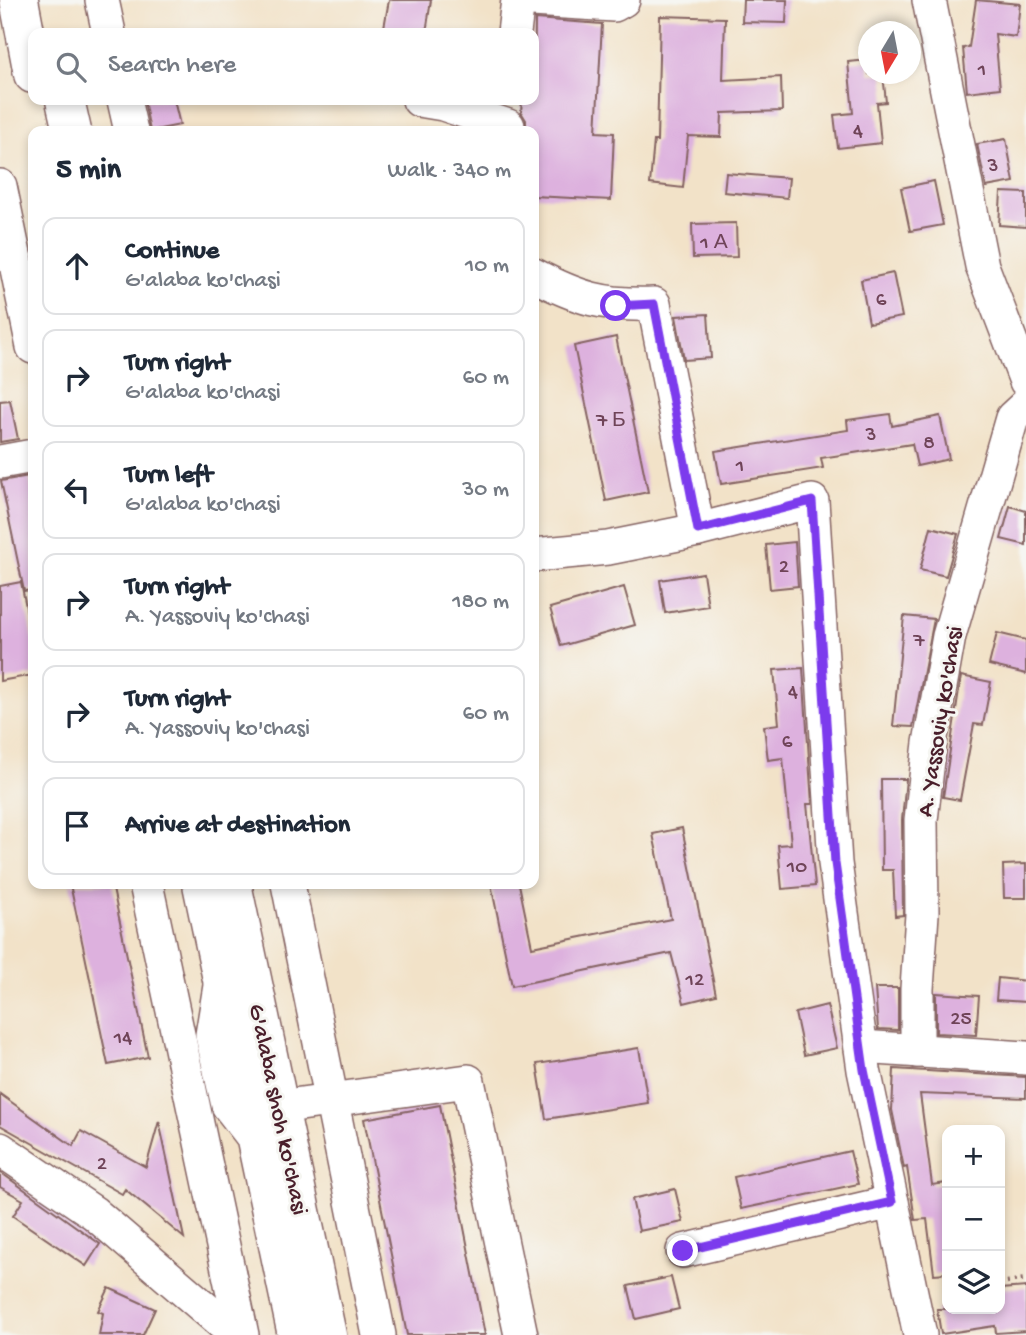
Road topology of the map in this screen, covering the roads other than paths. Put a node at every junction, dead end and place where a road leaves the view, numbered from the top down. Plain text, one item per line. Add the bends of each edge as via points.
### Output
1 (19, 0) edge
2 (46, 0) edge
3 (102, 0) edge
4 (518, 0) edge
5 (532, 0) edge
6 (929, 0) edge
7 (618, 2) edge
8 (51, 28) edge
9 (108, 28) edge
10 (515, 28) edge
11 (28, 48) edge
12 (39, 105) edge
13 (66, 105) edge
14 (125, 105) edge
15 (447, 105) edge
16 (508, 119) edge
17 (44, 126) edge
18 (71, 126) edge
19 (130, 126) edge
20 (0, 186) edge
21 (539, 278) edge
22 (1012, 311) edge
23 (28, 323) edge
24 (1026, 381) edge
25 (1026, 405) edge
26 (28, 457) edge
27 (0, 462) edge
28 (698, 530) junction
29 (539, 551) edge
30 (147, 889) edge
31 (203, 889) edge
32 (233, 889) edge
33 (289, 889) edge
34 (861, 1047) junction
35 (917, 1051) junction
36 (1026, 1058) edge
37 (332, 1100) junction
38 (279, 1107) junction
39 (0, 1149) edge
40 (892, 1202) junction
41 (683, 1251) dead end
42 (236, 1335) edge
43 (242, 1335) edge
44 (297, 1335) edge
45 (327, 1335) edge
46 (379, 1335) edge
47 (521, 1335) edge
48 (920, 1335) edge

1 - 11 main road
2 - 8 main road
3 - 9 street
4 - 10 street
5 - 7 street
6 - 22 street via 982,266
12 - 17 main road
13 - 18 main road
14 - 19 street
15 - 16 street
20 - 23 street
21 - 28 street via 569,293 616,306 654,304
22 - 24 street
25 - 35 street, A. Yassoviy ko'chasi via 1012,418 960,595 930,743 921,820
26 - 27 street
28 - 29 street via 608,548
28 - 34 street via 812,501 835,863
30 - 43 street
31 - 44 main road, G'alaba shoh ko'chasi
32 - 38 main road, G'alaba shoh ko'chasi
33 - 37 street
34 - 35 street
34 - 40 street
35 - 36 street
37 - 38 street
37 - 46 street
37 - 47 street via 468,1082
38 - 45 main road, G'alaba shoh ko'chasi
39 - 42 street via 94,1213
40 - 41 street
40 - 48 street

